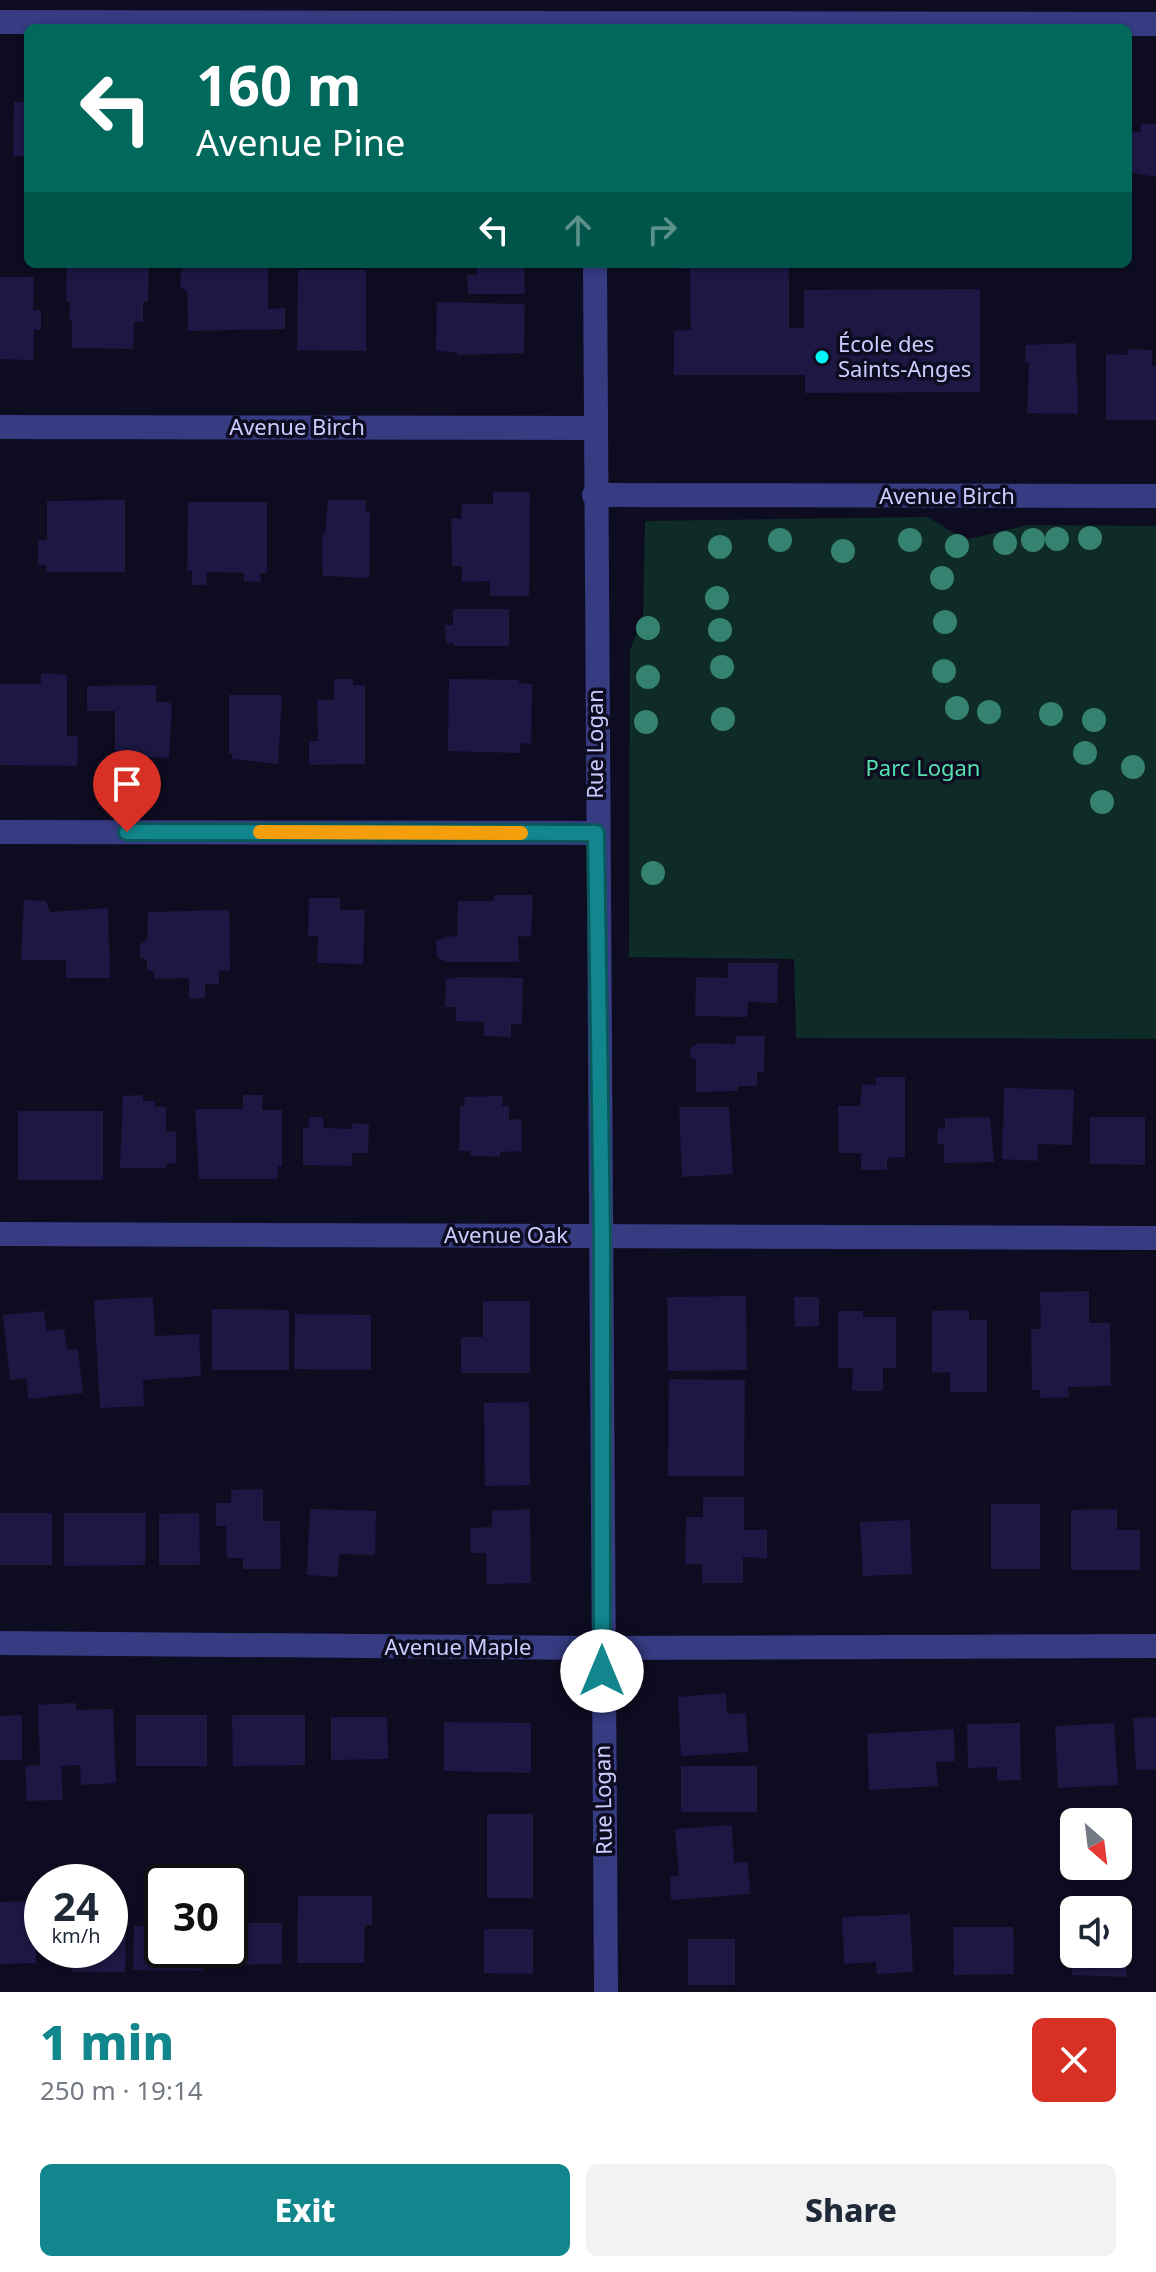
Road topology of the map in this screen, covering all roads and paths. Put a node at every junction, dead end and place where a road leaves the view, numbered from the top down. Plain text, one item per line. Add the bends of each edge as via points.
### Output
1 (596, 17) edge
2 (0, 22) edge
3 (1156, 24) edge
4 (595, 268) edge
5 (0, 427) edge
6 (593, 428) junction
7 (594, 495) junction
8 (1156, 496) edge
9 (0, 832) edge
10 (596, 833) junction
11 (0, 1234) edge
12 (602, 1235) junction
13 (1156, 1238) edge
14 (0, 1643) edge
15 (1156, 1646) edge
16 (602, 1648) junction
17 (606, 1992) edge

1 - 2 street
1 - 3 street
4 - 6 street, Rue Logan
5 - 6 street, Avenue Birch
6 - 7 street, Rue Logan
7 - 8 street, Avenue Birch
7 - 10 street, Rue Logan
9 - 10 street
10 - 12 street, Rue Logan
11 - 12 street, Avenue Oak
12 - 13 street, Avenue Oak
12 - 16 street, Rue Logan
14 - 16 street, Avenue Maple
15 - 16 street, Avenue Maple
16 - 17 street, Rue Logan

